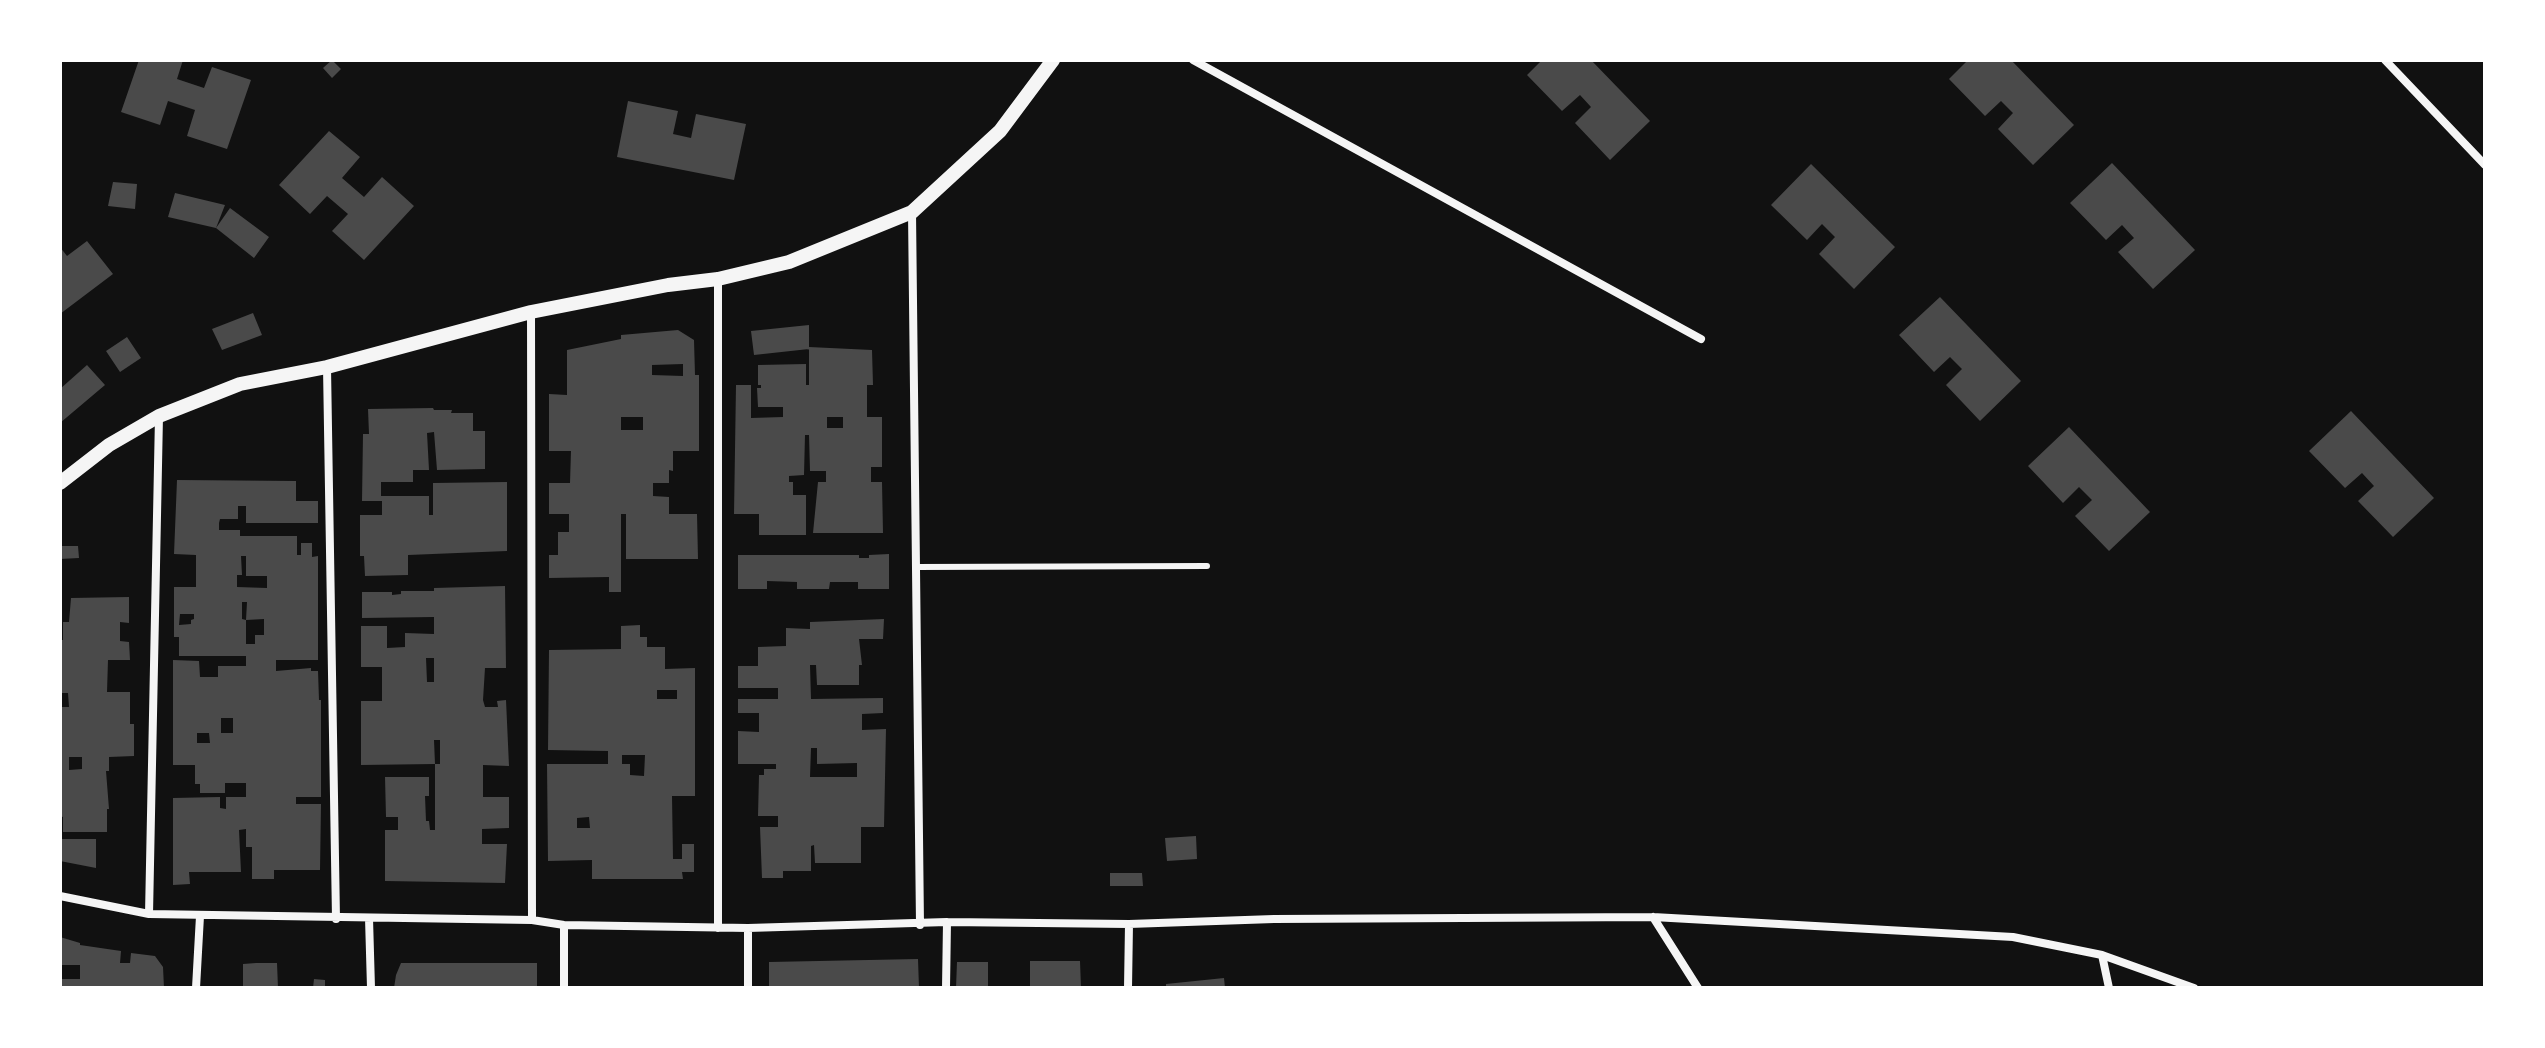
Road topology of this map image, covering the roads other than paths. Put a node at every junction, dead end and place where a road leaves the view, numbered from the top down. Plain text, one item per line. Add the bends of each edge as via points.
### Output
1 (1053, 60) edge
2 (1193, 60) edge
3 (2385, 60) edge
4 (2485, 165) edge
5 (912, 212) junction
6 (718, 279) junction
7 (531, 312) junction
8 (1701, 339) dead end
9 (327, 367) junction
10 (159, 416) junction
11 (60, 483) edge
12 (1207, 566) dead end
13 (916, 567) junction
14 (60, 896) edge
15 (149, 914) junction
16 (200, 916) junction
17 (1653, 917) junction
18 (369, 918) junction
19 (336, 919) junction
20 (532, 920) junction
21 (947, 922) junction
22 (1129, 924) junction
23 (564, 925) junction
24 (920, 925) junction
25 (718, 928) junction
26 (748, 928) junction
27 (2102, 955) junction
28 (196, 988) edge
29 (371, 988) edge
30 (564, 988) edge
31 (748, 988) edge
32 (946, 988) edge
33 (1128, 988) edge
34 (1698, 988) edge
35 (2109, 988) edge
36 (2194, 988) edge

1 - 5 street via 1000,131
2 - 8 street
3 - 4 street
5 - 6 street via 789,262
5 - 13 street
6 - 7 street
6 - 25 street
7 - 9 street
7 - 20 street
9 - 10 street via 240,384
9 - 19 street
10 - 11 street via 109,445
10 - 15 street
12 - 13 lane
13 - 24 street
14 - 15 street
15 - 16 street
16 - 19 street
16 - 28 street
17 - 22 street
17 - 27 street via 2013,937
17 - 34 street
18 - 19 street
18 - 20 street
18 - 29 street
20 - 23 street
21 - 22 street
21 - 24 street
21 - 32 street
22 - 33 street
23 - 25 street
23 - 30 street
24 - 26 street
25 - 26 street
26 - 31 street
27 - 35 street
27 - 36 street

